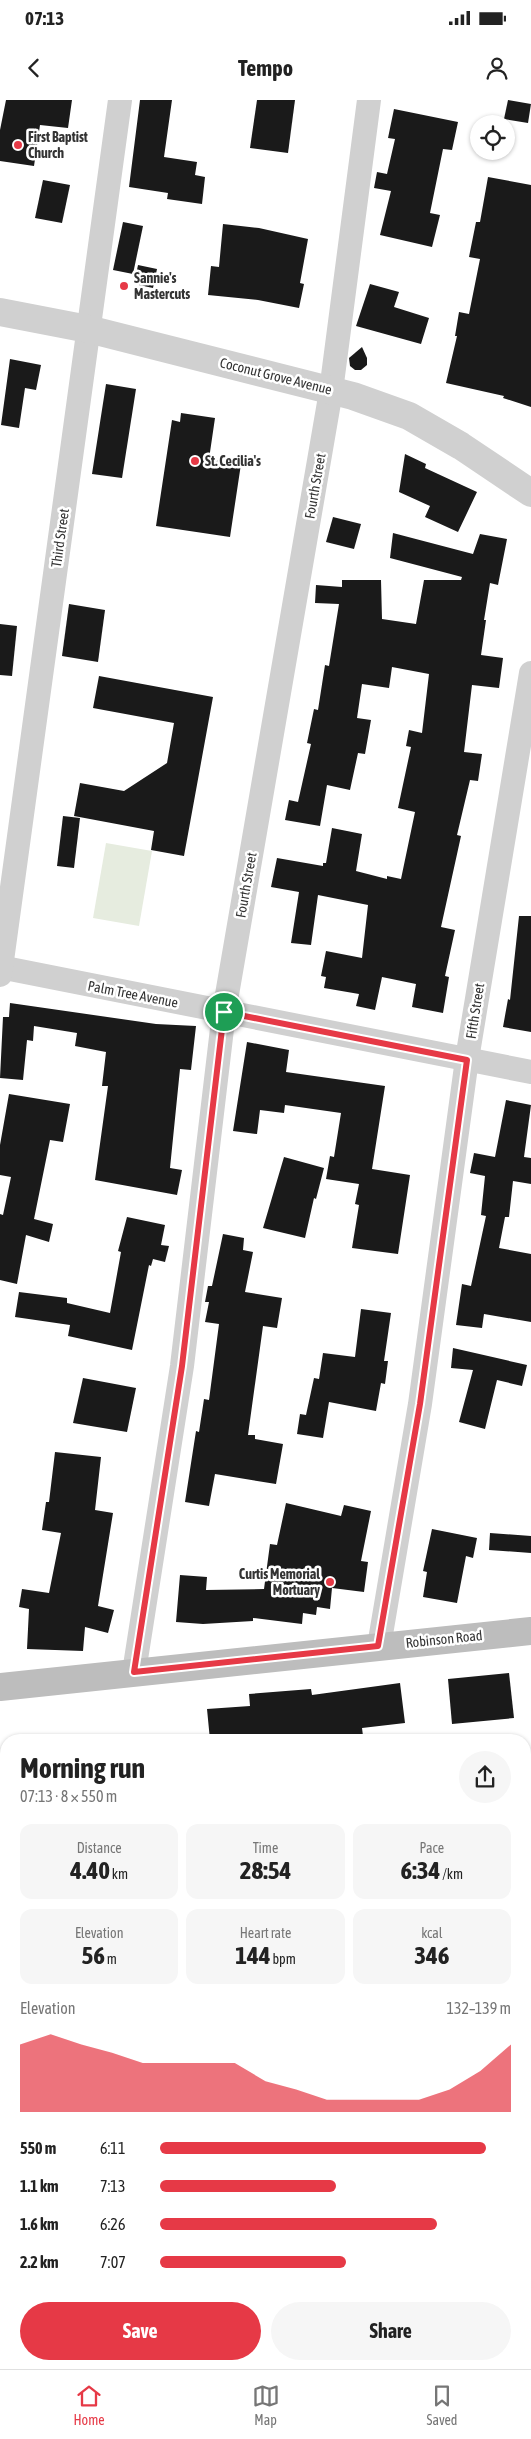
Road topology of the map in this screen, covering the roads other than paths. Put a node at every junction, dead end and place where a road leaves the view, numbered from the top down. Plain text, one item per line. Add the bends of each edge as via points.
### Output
1 (120, 100) edge
2 (369, 100) edge
3 (0, 312) edge
4 (88, 329) junction
5 (332, 391) junction
6 (531, 494) edge
7 (531, 672) edge
8 (0, 970) edge
9 (224, 1012) junction
10 (467, 1060) junction
11 (531, 1072) edge
12 (531, 1631) edge
13 (378, 1646) junction
14 (134, 1672) junction
15 (0, 1688) edge

1 - 4 street, Third Street
2 - 5 street, Fourth Street
3 - 4 street, Coconut Grove Avenue
4 - 5 street, Coconut Grove Avenue
4 - 8 street, Third Street
5 - 6 street, Coconut Grove Avenue via 410,416
5 - 9 street, Fourth Street
7 - 10 street, Fifth Street
8 - 9 street, Palm Tree Avenue
9 - 10 street, Palm Tree Avenue
9 - 14 street, Fourth Street via 182,1366
10 - 11 street, Palm Tree Avenue
10 - 13 street, Fifth Street via 420,1404
12 - 13 main road, Robinson Road
13 - 14 main road, Robinson Road
14 - 15 main road, Robinson Road

